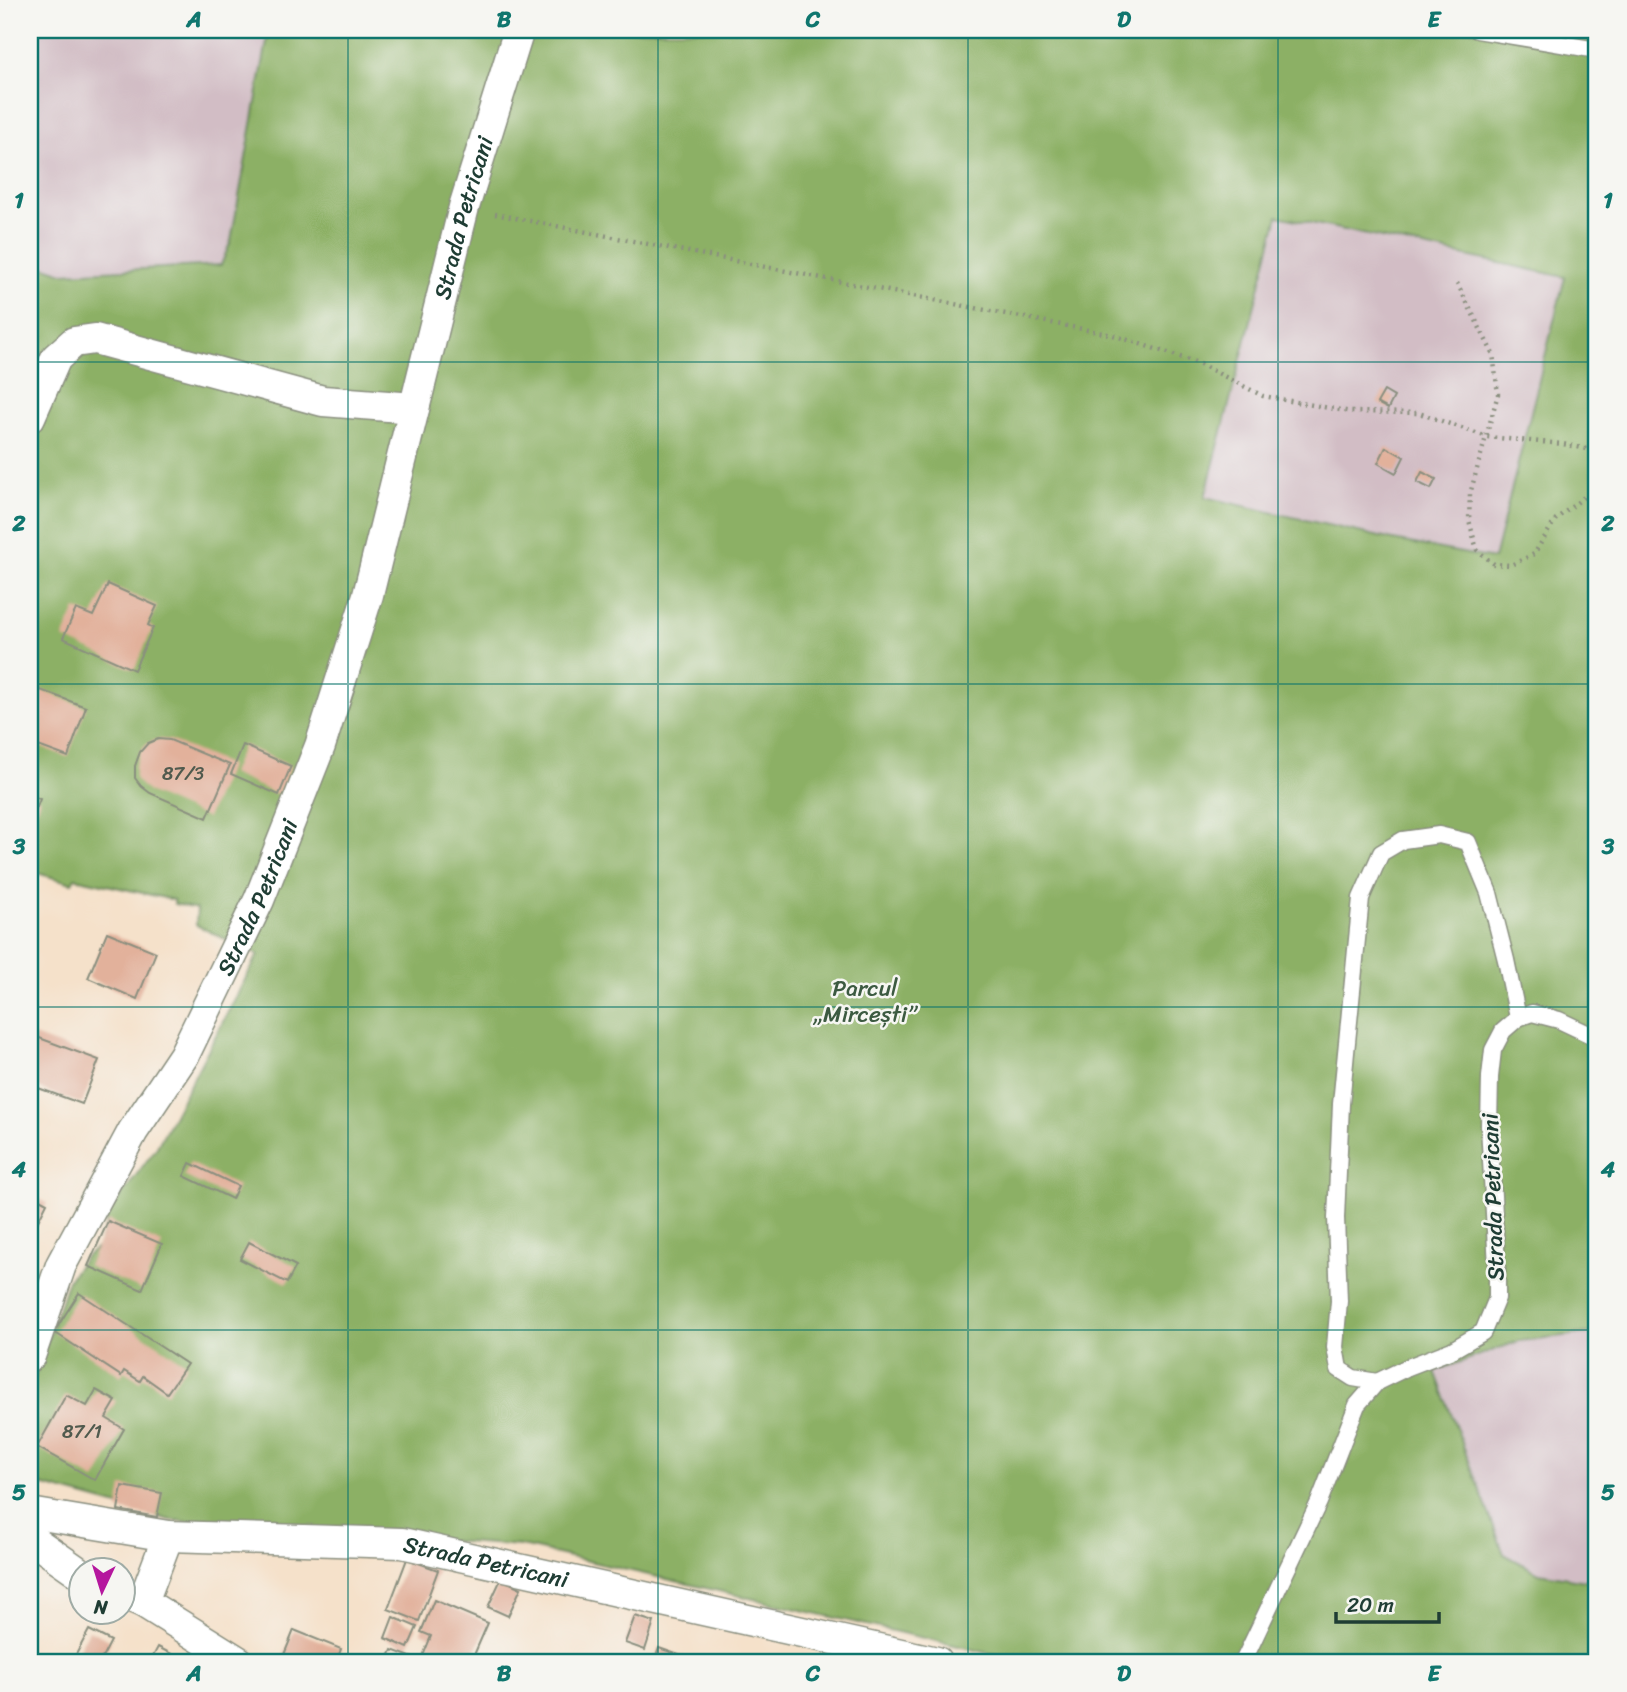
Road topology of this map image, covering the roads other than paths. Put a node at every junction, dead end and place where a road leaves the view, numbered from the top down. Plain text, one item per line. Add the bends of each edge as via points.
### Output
1 (519, 30) edge
2 (1476, 30) edge
3 (1597, 50) edge
4 (414, 408) junction
5 (30, 417) edge
6 (1518, 1018) junction
7 (1597, 1038) edge
8 (30, 1356) edge
9 (1377, 1382) junction
10 (30, 1513) edge
11 (168, 1536) junction
12 (30, 1538) edge
13 (66, 1563) edge
14 (136, 1592) edge
15 (136, 1599) edge
16 (239, 1662) edge
17 (937, 1662) edge
18 (1243, 1662) edge

1 - 4 street, Strada Petricani via 464,207
2 - 3 lane
4 - 5 street via 323,401 95,340 74,342 56,358
4 - 8 street, Strada Petricani via 369,595 320,746 264,887 184,1055 133,1131 61,1265
6 - 7 lane via 1532,1013
6 - 9 lane, Strada Petricani via 1503,1031 1493,1051 1490,1077 1497,1298 1483,1332
6 - 9 lane via 1489,893 1468,842 1439,835 1403,840 1381,853 1361,898 1340,1104 1335,1347 1339,1369 1353,1378
9 - 18 lane, Strada Petricani via 1357,1405 1319,1502
10 - 11 street, Strada Petricani
11 - 14 street
11 - 17 street, Strada Petricani via 402,1543
12 - 13 street
15 - 16 street

